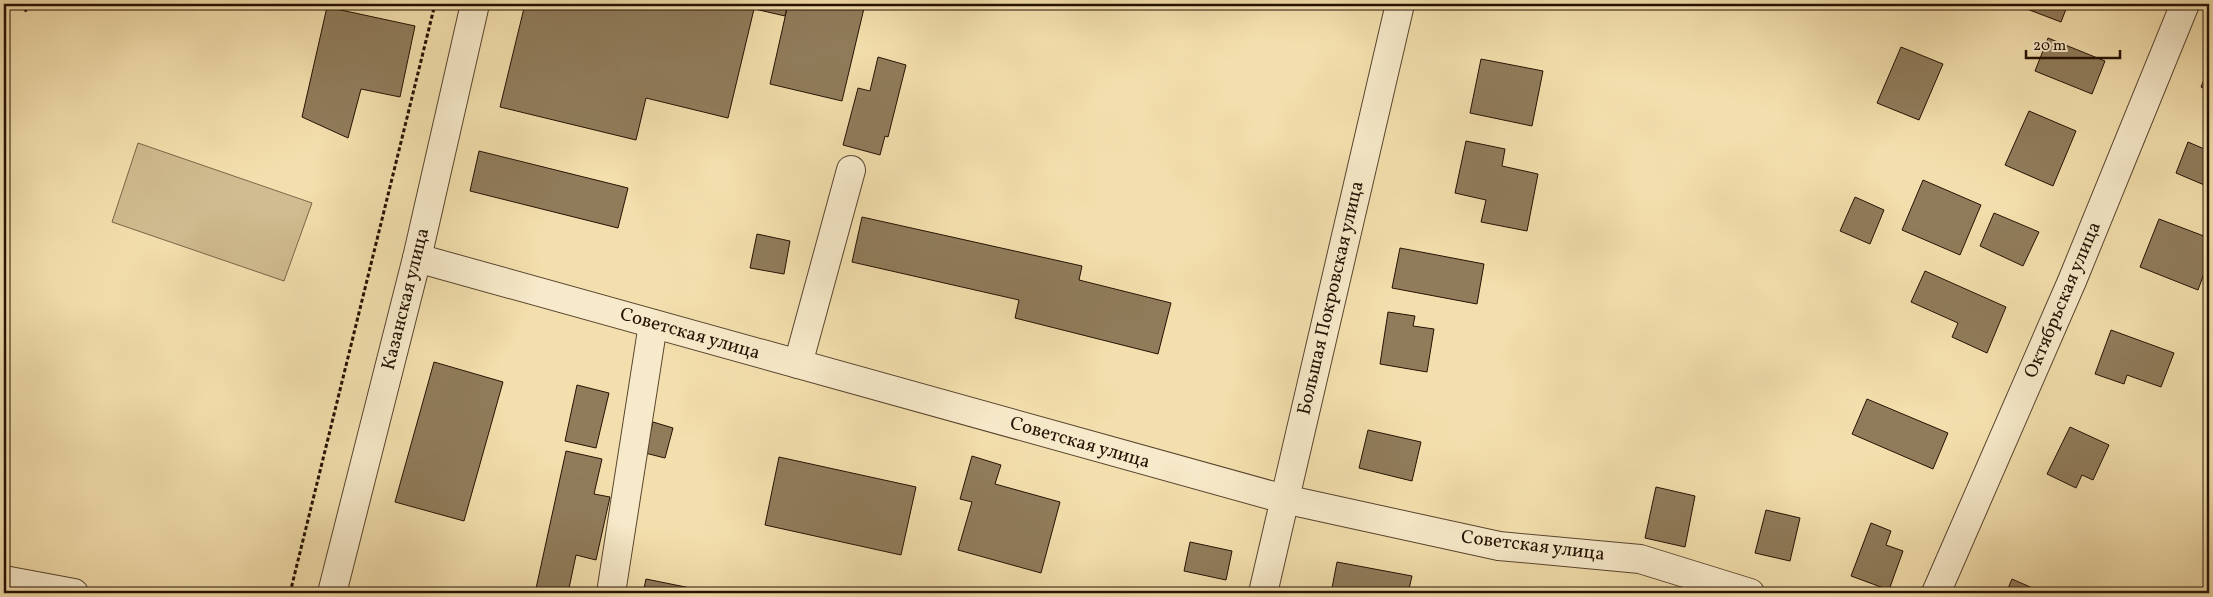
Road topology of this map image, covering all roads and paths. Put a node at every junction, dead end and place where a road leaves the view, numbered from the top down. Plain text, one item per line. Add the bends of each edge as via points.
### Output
1 (13, 4) edge
2 (435, 4) edge
3 (475, 4) edge
4 (1400, 4) edge
5 (2185, 4) edge
6 (27, 11) dead end
7 (851, 170) dead end
8 (417, 258) junction
9 (652, 324) junction
10 (798, 364) junction
11 (1284, 500) junction
12 (4, 580) edge
13 (41, 589) edge
14 (74, 593) edge
15 (290, 593) edge
16 (332, 593) edge
17 (611, 593) edge
18 (1263, 593) edge
19 (1750, 593) edge
20 (1936, 593) edge

1 - 6 path
2 - 15 path
3 - 8 street, Казанская улица
4 - 11 street, Большая Покровская улица
5 - 20 street, Октябрьская улица via 2072,282
7 - 10 street
8 - 9 street, Советская улица
8 - 16 street, Казанская улица
9 - 10 street, Советская улица
9 - 17 street
10 - 11 street, Советская улица
11 - 18 street, Большая Покровская улица
11 - 19 street, Советская улица via 1499,546 1640,559
12 - 13 street
13 - 14 street

